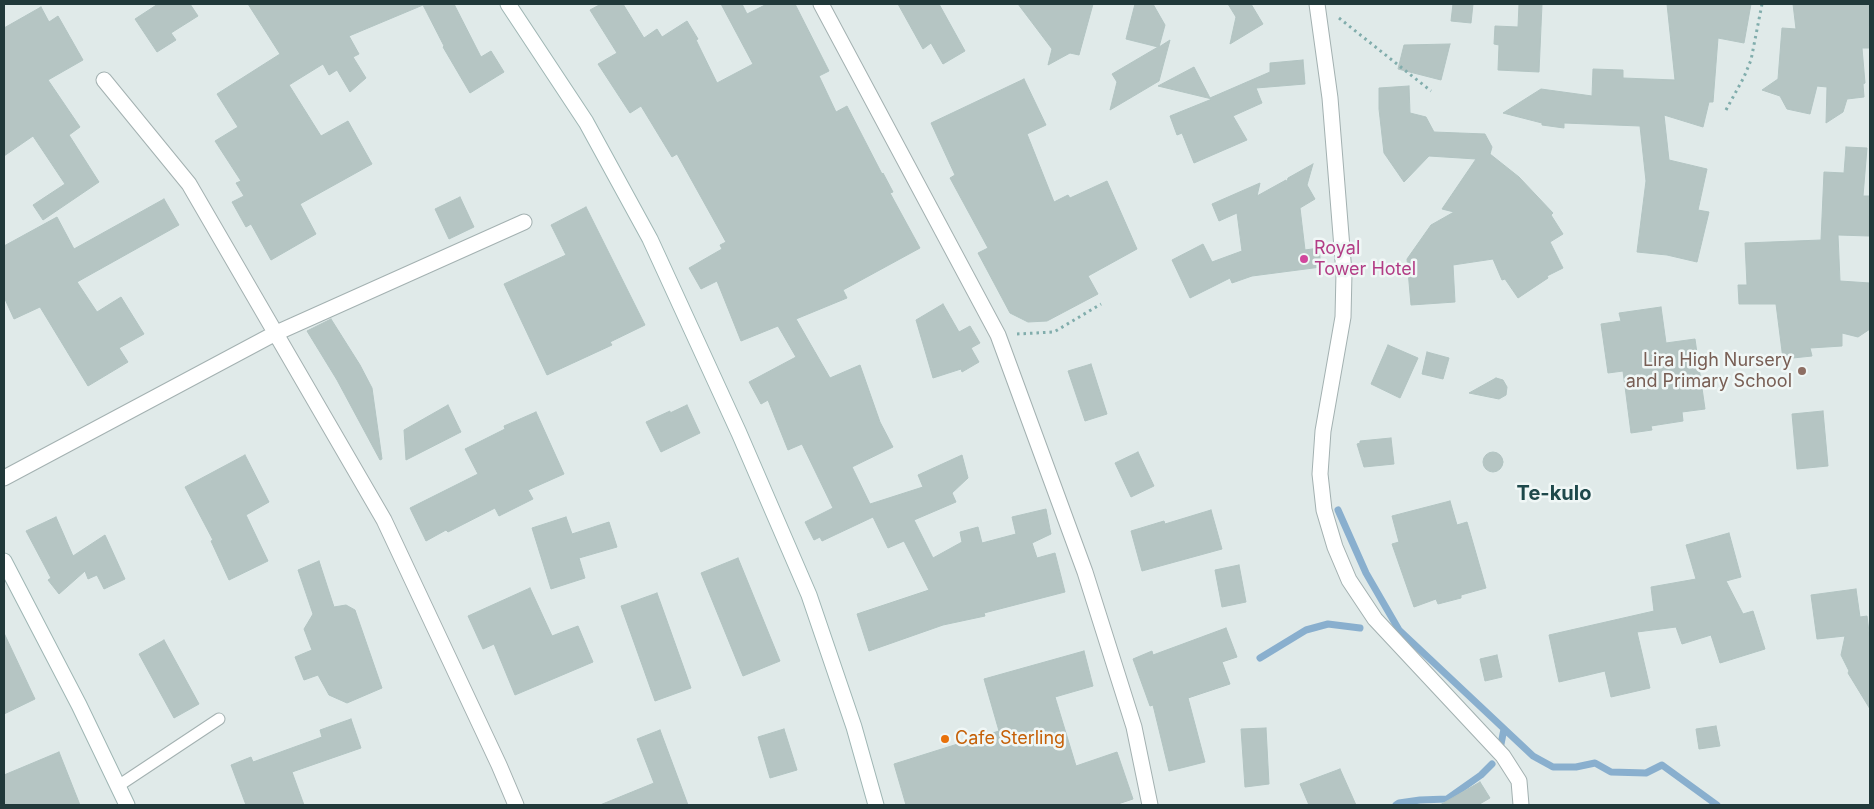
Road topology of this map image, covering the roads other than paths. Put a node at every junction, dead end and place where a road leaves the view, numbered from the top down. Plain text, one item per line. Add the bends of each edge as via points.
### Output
1 (508, 4) edge
2 (821, 4) edge
3 (1317, 4) edge
4 (104, 80) dead end
5 (524, 222) dead end
6 (274, 334) junction
7 (4, 478) edge
8 (4, 562) edge
9 (218, 720) dead end
10 (118, 786) junction
11 (127, 805) edge
12 (516, 805) edge
13 (876, 805) edge
14 (1150, 805) edge
15 (1521, 805) edge

1 - 13 street via 586,122 654,248 739,433 809,595 854,727
2 - 14 street via 998,335 1088,581 1134,727
3 - 15 street via 1330,98 1344,273 1343,318 1322,431 1320,474 1324,510 1334,547 1349,580 1374,619 1503,756 1519,781
4 - 6 street via 189,184
5 - 6 street
6 - 7 street
6 - 12 street via 384,520
8 - 10 street
9 - 10 lane
10 - 11 street

